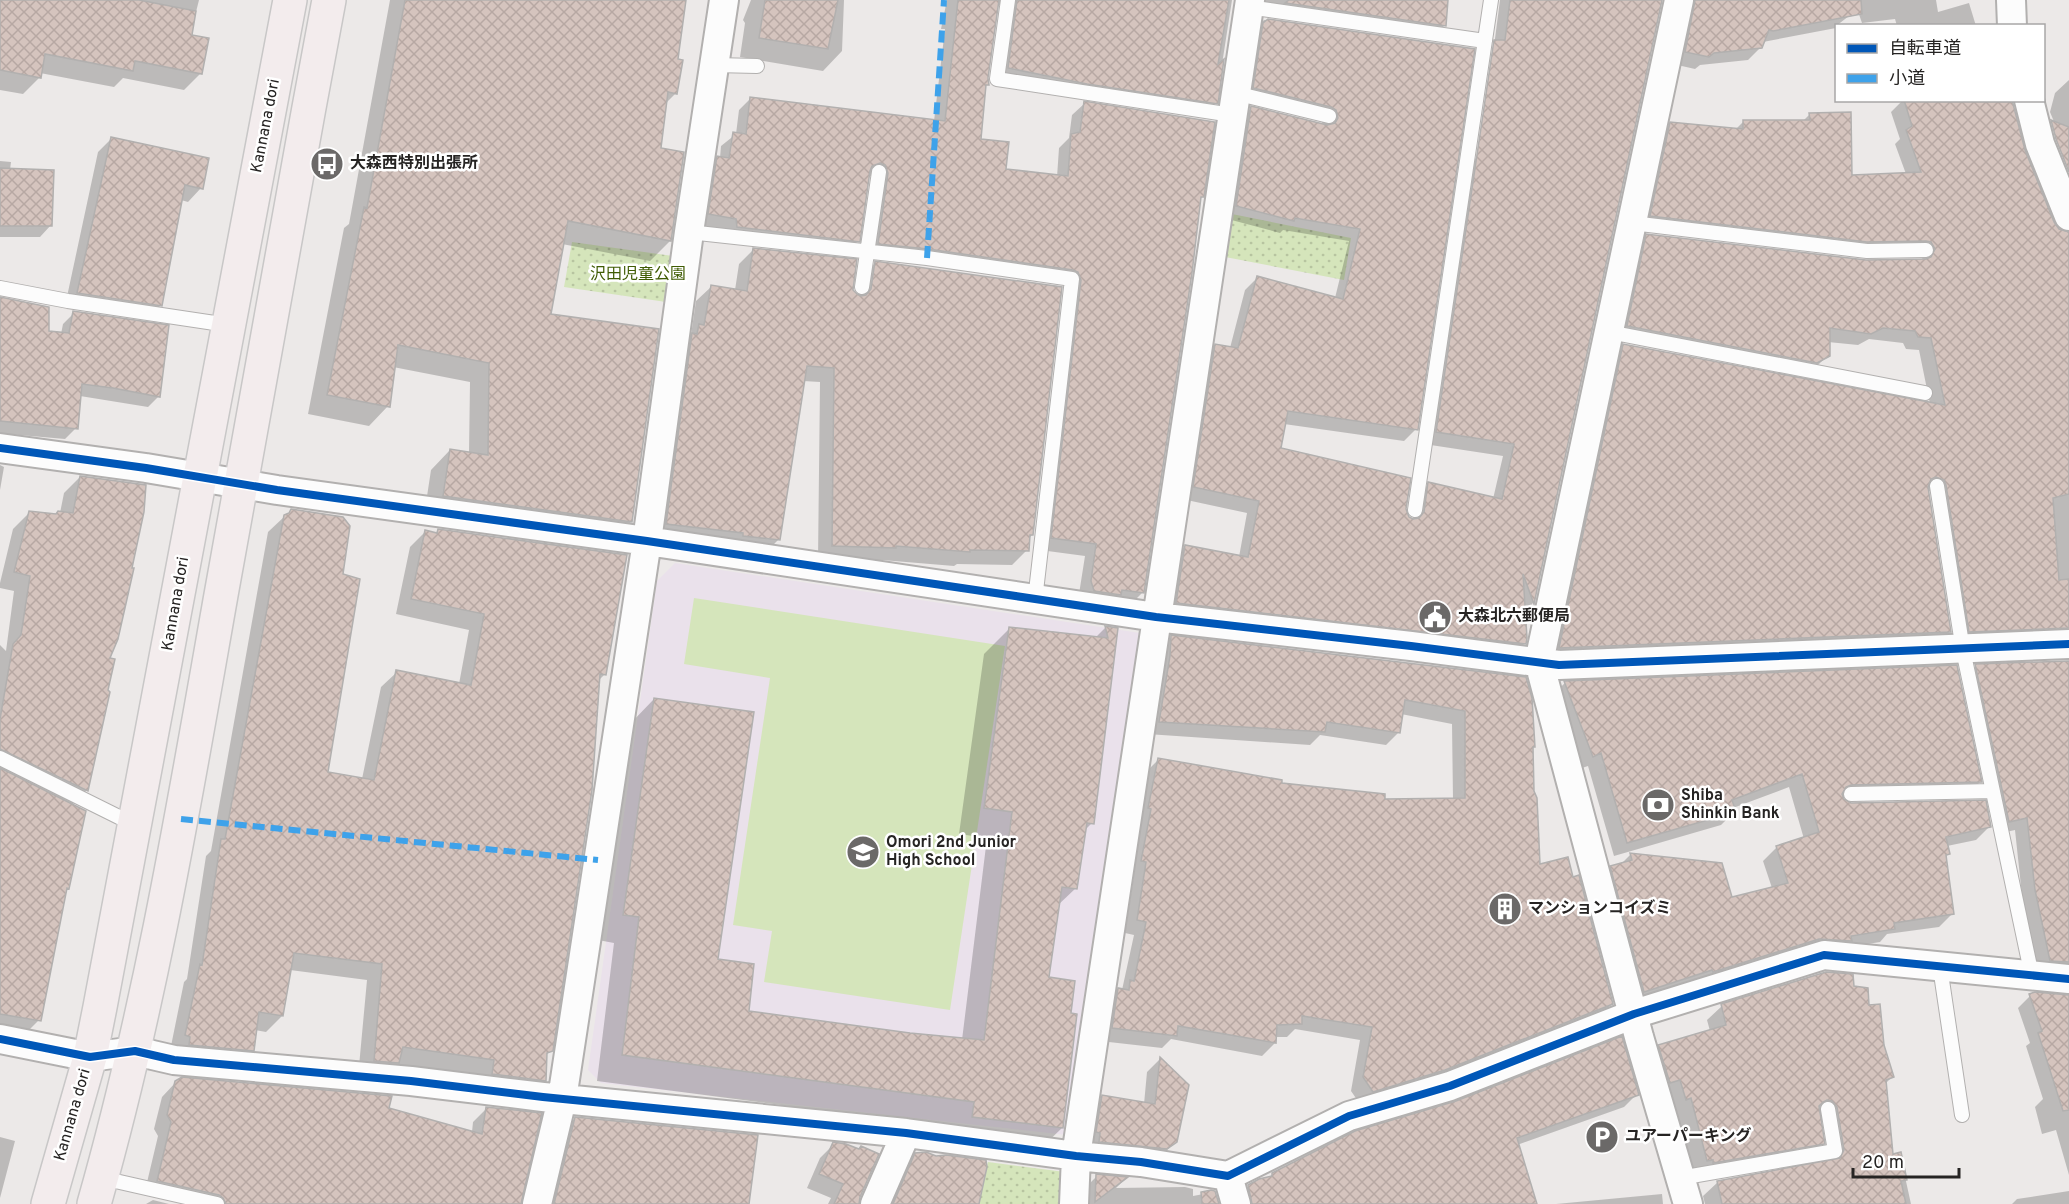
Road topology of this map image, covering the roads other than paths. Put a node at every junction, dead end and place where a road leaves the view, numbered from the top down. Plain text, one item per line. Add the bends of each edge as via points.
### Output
1 (290, 0) edge
2 (329, 0) edge
3 (724, 0) edge
4 (1008, 0) edge
5 (1491, 0) edge
6 (1679, 0) edge
7 (2011, 0) edge
8 (1249, 4) edge
9 (2012, 24) edge
10 (1485, 41) junction
11 (715, 65) junction
12 (756, 66) dead end
13 (2030, 102) edge
14 (1234, 104) junction
15 (1329, 116) dead end
16 (879, 172) dead end
17 (2069, 216) edge
18 (1632, 223) junction
19 (689, 232) junction
20 (1926, 250) dead end
21 (868, 251) junction
22 (862, 287) dead end
23 (0, 288) edge
24 (228, 325) junction
25 (1609, 332) junction
26 (1926, 393) dead end
27 (0, 448) edge
28 (200, 476) junction
29 (240, 484) junction
30 (1937, 486) dead end
31 (1415, 510) dead end
32 (647, 541) junction
33 (1035, 600) junction
34 (1156, 617) junction
35 (2069, 644) edge
36 (1963, 650) junction
37 (1539, 662) junction
38 (0, 758) edge
39 (1993, 791) junction
40 (1851, 794) dead end
41 (135, 826) junction
42 (1940, 967) junction
43 (2032, 976) junction
44 (2069, 979) edge
45 (1634, 1014) junction
46 (0, 1039) edge
47 (135, 1051) junction
48 (90, 1057) junction
49 (562, 1099) junction
50 (1828, 1109) dead end
51 (1962, 1115) dead end
52 (906, 1134) junction
53 (1076, 1156) junction
54 (1228, 1176) junction
55 (98, 1191) edge
56 (1684, 1191) edge
57 (48, 1204) edge
58 (218, 1204) edge
59 (537, 1204) edge
60 (875, 1204) edge
61 (1074, 1204) edge
62 (1236, 1204) edge

1 - 24 main road, Kannana dori
2 - 29 main road
3 - 11 street
4 - 14 lane via 997,79
5 - 10 lane
6 - 18 street
7 - 9 street
8 - 10 lane
8 - 14 street
10 - 31 lane
11 - 12 lane
11 - 19 street
13 - 17 street via 2040,144
14 - 15 lane
14 - 34 street
16 - 21 lane
18 - 20 lane via 1867,251
18 - 25 street
19 - 21 lane
19 - 32 street
21 - 22 lane
21 - 33 lane via 1072,279
23 - 24 lane
24 - 28 main road, Kannana dori
25 - 26 lane
25 - 37 street
27 - 28 street
28 - 29 street
28 - 41 main road, Kannana dori
29 - 32 street
29 - 47 main road
30 - 36 lane
32 - 33 street
32 - 49 street
33 - 34 street
34 - 37 street
34 - 53 street
35 - 36 street
36 - 37 street via 1559,665
36 - 39 lane
37 - 45 street
38 - 41 lane
39 - 40 lane
39 - 43 lane
41 - 48 main road, Kannana dori
42 - 43 street
42 - 45 street via 1824,955
42 - 51 lane
43 - 44 street
45 - 54 street via 1450,1086 1349,1116
45 - 56 street
46 - 48 street
47 - 48 street
47 - 49 street via 174,1060
47 - 55 main road
48 - 57 main road, Kannana dori
49 - 52 street
49 - 59 street
50 - 56 lane via 1835,1151
52 - 53 street
52 - 60 street
53 - 54 street
53 - 61 street
54 - 62 street
55 - 58 lane

